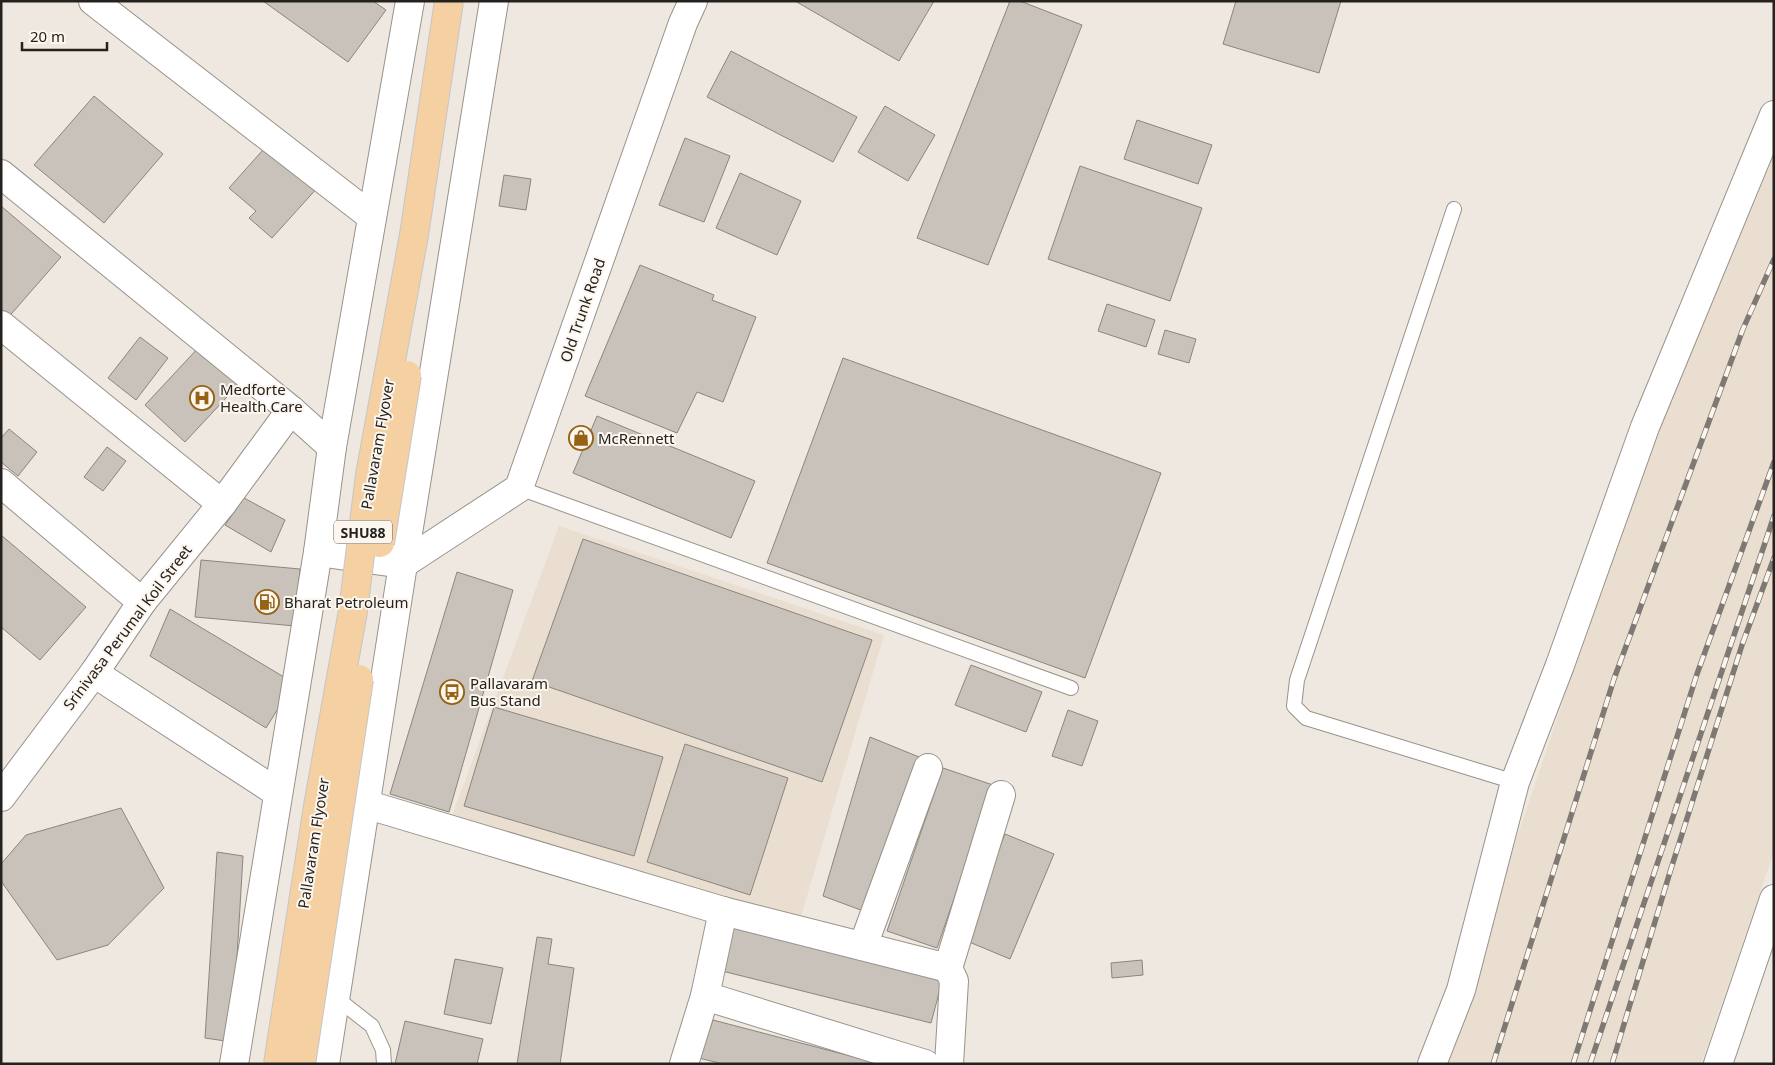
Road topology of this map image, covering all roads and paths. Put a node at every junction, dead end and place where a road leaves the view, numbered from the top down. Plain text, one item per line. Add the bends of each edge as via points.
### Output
1 (93, 1) edge
2 (410, 1) edge
3 (449, 1) edge
4 (468, 1) edge
5 (494, 1) edge
6 (693, 1) edge
7 (1774, 115) edge
8 (1, 174) edge
9 (1454, 209) dead end
10 (372, 217) junction
11 (1, 325) edge
12 (291, 410) junction
13 (332, 447) junction
14 (1, 483) edge
15 (519, 488) junction
16 (222, 504) junction
17 (318, 552) junction
18 (402, 564) junction
19 (142, 602) junction
20 (94, 673) junction
21 (1071, 688) dead end
22 (928, 768) dead end
23 (1514, 782) junction
24 (278, 794) junction
25 (1001, 795) dead end
26 (1, 797) edge
27 (365, 804) junction
28 (1774, 899) edge
29 (723, 911) junction
30 (863, 946) junction
31 (948, 968) junction
32 (705, 996) junction
33 (335, 997) junction
34 (234, 1064) edge
35 (278, 1064) edge
36 (301, 1064) edge
37 (325, 1064) edge
38 (384, 1064) edge
39 (684, 1064) edge
40 (925, 1064) edge
41 (949, 1064) edge
42 (1432, 1064) edge
43 (1718, 1064) edge

1 - 10 street
2 - 10 street
3 - 35 main road, Pallavaram Flyover / SHU88, bridge via 414,235 370,475 353,611 318,806
4 - 36 main road, Pallavaram Flyover / SHU88, bridge via 381,533
5 - 18 street
6 - 15 street, Old Trunk Road
7 - 23 street via 1645,427 1560,665
8 - 12 street
9 - 23 lane via 1296,680 1294,706 1306,718
10 - 13 street
11 - 16 street
12 - 13 street
12 - 16 street, Srinivasa Perumal Koil Street
13 - 17 street
14 - 19 street
15 - 18 street
15 - 21 lane
16 - 19 street, Srinivasa Perumal Koil Street
17 - 18 street
17 - 24 street
18 - 27 street
19 - 20 street, Srinivasa Perumal Koil Street
20 - 24 street
20 - 26 street, Srinivasa Perumal Koil Street
22 - 30 street
23 - 42 street via 1461,990
24 - 34 street
25 - 31 street
27 - 29 street
27 - 33 street
28 - 43 street
29 - 30 street
29 - 32 street
30 - 31 street
31 - 41 street via 954,981
32 - 39 street
32 - 40 street
33 - 37 street
33 - 38 lane via 372,1026 383,1050

